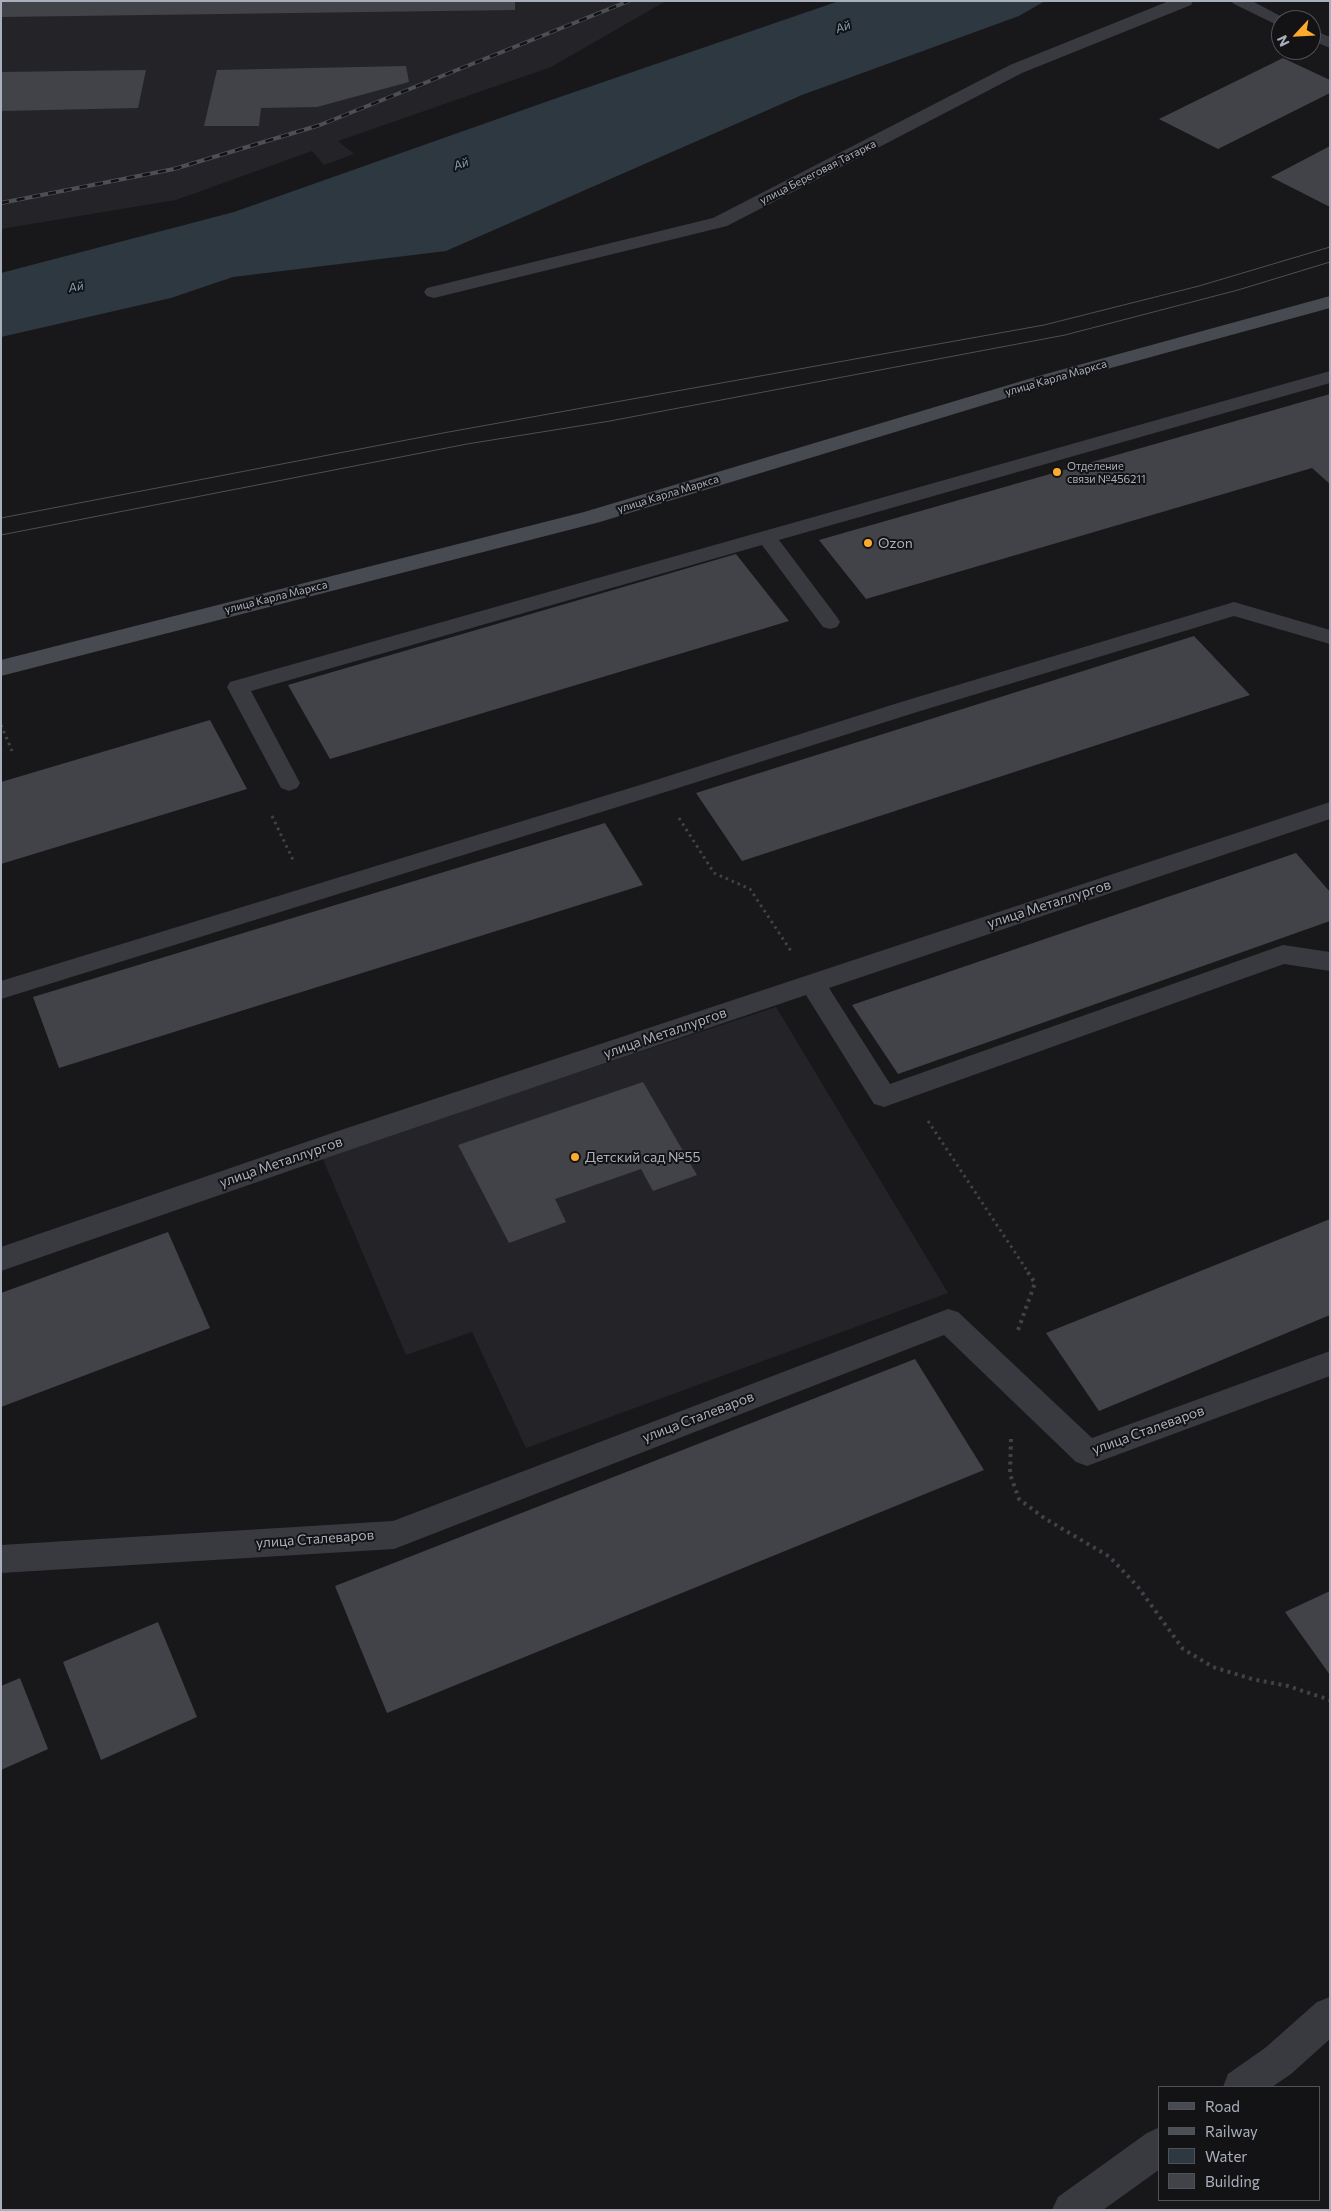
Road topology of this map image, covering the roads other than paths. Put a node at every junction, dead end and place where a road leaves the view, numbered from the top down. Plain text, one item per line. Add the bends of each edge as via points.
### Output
1 (1185, 1) edge
2 (1239, 1) edge
3 (1271, 15) edge
4 (434, 292) dead end
5 (1330, 302) edge
6 (1330, 377) edge
7 (767, 537) junction
8 (830, 622) dead end
9 (1330, 636) edge
10 (1, 668) edge
11 (289, 783) dead end
12 (1330, 810) edge
13 (1330, 962) edge
14 (812, 983) junction
15 (1, 990) edge
16 (1, 1259) edge
17 (1330, 1363) edge
18 (1, 1559) edge
19 (1330, 2015) edge
20 (1242, 2086) edge
21 (1158, 2147) edge
22 (1071, 2210) edge

1 - 4 street, улица Береговая Татарка via 1016,69 720,222
2 - 3 lane
5 - 10 main road, улица Карла Маркса via 1049,379 592,517
6 - 7 lane
7 - 8 lane
7 - 11 lane via 238,687
9 - 15 lane via 1234,609
12 - 14 street, улица Металлургов
13 - 14 street via 1283,954 884,1097
14 - 16 street, улица Металлургов
17 - 18 street, улица Сталеваров via 1087,1453 948,1320 394,1535
19 - 20 street via 1278,2061
21 - 22 street

